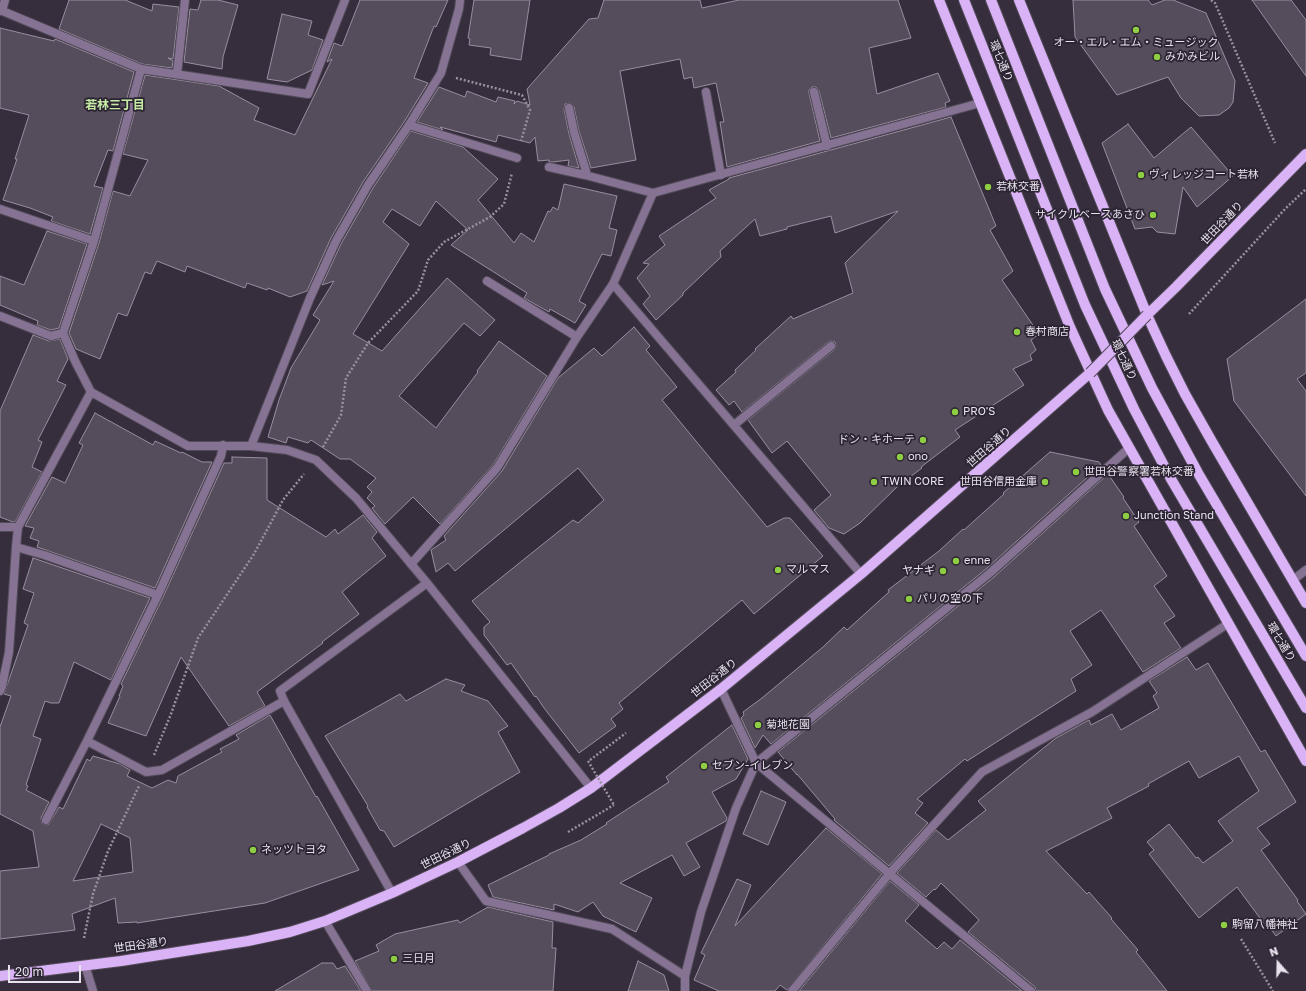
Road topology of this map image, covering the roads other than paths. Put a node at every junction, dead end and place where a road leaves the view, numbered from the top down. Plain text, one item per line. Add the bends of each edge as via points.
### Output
1 (5, 0) edge
2 (185, 0) edge
3 (345, 0) edge
4 (460, 0) edge
5 (939, 0) edge
6 (964, 0) edge
7 (991, 0) edge
8 (1019, 0) edge
9 (1, 10) edge
10 (141, 69) junction
11 (177, 74) junction
12 (706, 92) dead end
13 (814, 92) dead end
14 (980, 103) junction
15 (569, 108) dead end
16 (409, 125) junction
17 (828, 146) junction
18 (1306, 154) edge
19 (517, 158) dead end
20 (549, 167) dead end
21 (585, 175) junction
22 (721, 175) junction
23 (653, 193) junction
24 (0, 209) edge
25 (94, 241) junction
26 (487, 281) dead end
27 (613, 284) junction
28 (1147, 314) junction
29 (0, 316) edge
30 (63, 333) junction
31 (578, 337) junction
32 (831, 346) dead end
33 (1090, 373) junction
34 (91, 392) junction
35 (734, 425) junction
36 (223, 445) junction
37 (251, 446) junction
38 (1129, 448) junction
39 (0, 527) edge
40 (18, 527) junction
41 (16, 547) junction
42 (411, 564) junction
43 (1306, 570) edge
44 (861, 574) junction
45 (1293, 580) junction
46 (427, 583) junction
47 (158, 595) junction
48 (1306, 603) edge
49 (1229, 623) junction
50 (1306, 656) edge
51 (721, 689) junction
52 (0, 691) edge
53 (284, 701) junction
54 (1306, 708) edge
55 (87, 742) junction
56 (1306, 761) edge
57 (756, 763) junction
58 (591, 788) junction
59 (46, 820) dead end
60 (458, 862) junction
61 (890, 873) junction
62 (392, 893) junction
63 (325, 921) junction
64 (85, 965) junction
65 (0, 976) edge
66 (685, 976) junction
67 (94, 991) edge
68 (367, 991) edge
69 (685, 991) edge
70 (792, 991) edge
71 (1030, 991) edge

1 - 9 street
2 - 11 street
3 - 11 street via 308,94
4 - 16 street via 440,73
5 - 14 main road
6 - 54 main road, 環七通り via 1085,305 1134,409 1171,479
7 - 50 main road, 環七通り via 1106,289 1152,388 1198,473
8 - 28 main road
9 - 10 street
10 - 11 street
10 - 25 street
12 - 22 street
13 - 17 street
14 - 17 street
14 - 33 main road
15 - 21 street
16 - 19 street
16 - 37 street via 368,185 336,241 310,298
17 - 22 street
18 - 28 main road, 世田谷通り via 1176,288
20 - 21 street
21 - 23 street
22 - 23 street
23 - 27 street
24 - 25 street
25 - 30 street
26 - 31 street
27 - 31 street
27 - 35 street
28 - 33 main road, 世田谷通り, bridge
28 - 45 main road via 1185,394
29 - 30 street via 51,336
30 - 34 street
31 - 42 street via 496,468
32 - 35 street
33 - 38 main road
33 - 44 main road, 世田谷通り
34 - 36 street via 188,446
34 - 40 street
35 - 44 street
36 - 37 street
36 - 47 street via 221,456
37 - 42 street via 287,450 316,460 356,498
38 - 49 main road
38 - 57 street via 990,573
39 - 40 street
40 - 41 street
41 - 47 street
41 - 52 street via 10,652
42 - 46 street
43 - 45 street
44 - 51 main road, 世田谷通り
45 - 48 main road
46 - 53 street via 280,691
46 - 58 street
47 - 55 street
49 - 56 main road
49 - 61 street via 1092,712 982,772
51 - 57 street
51 - 58 main road, 世田谷通り
53 - 55 street via 162,770 146,772
53 - 62 street
55 - 59 street
57 - 61 street
57 - 66 street via 736,808 702,912
58 - 60 main road, 世田谷通り
60 - 62 main road, 世田谷通り
60 - 66 street via 486,901 612,929
61 - 70 street
61 - 71 street
62 - 63 main road, 世田谷通り
63 - 64 main road, 世田谷通り via 248,942
63 - 68 street
64 - 65 main road, 世田谷通り
64 - 67 street
66 - 69 street

